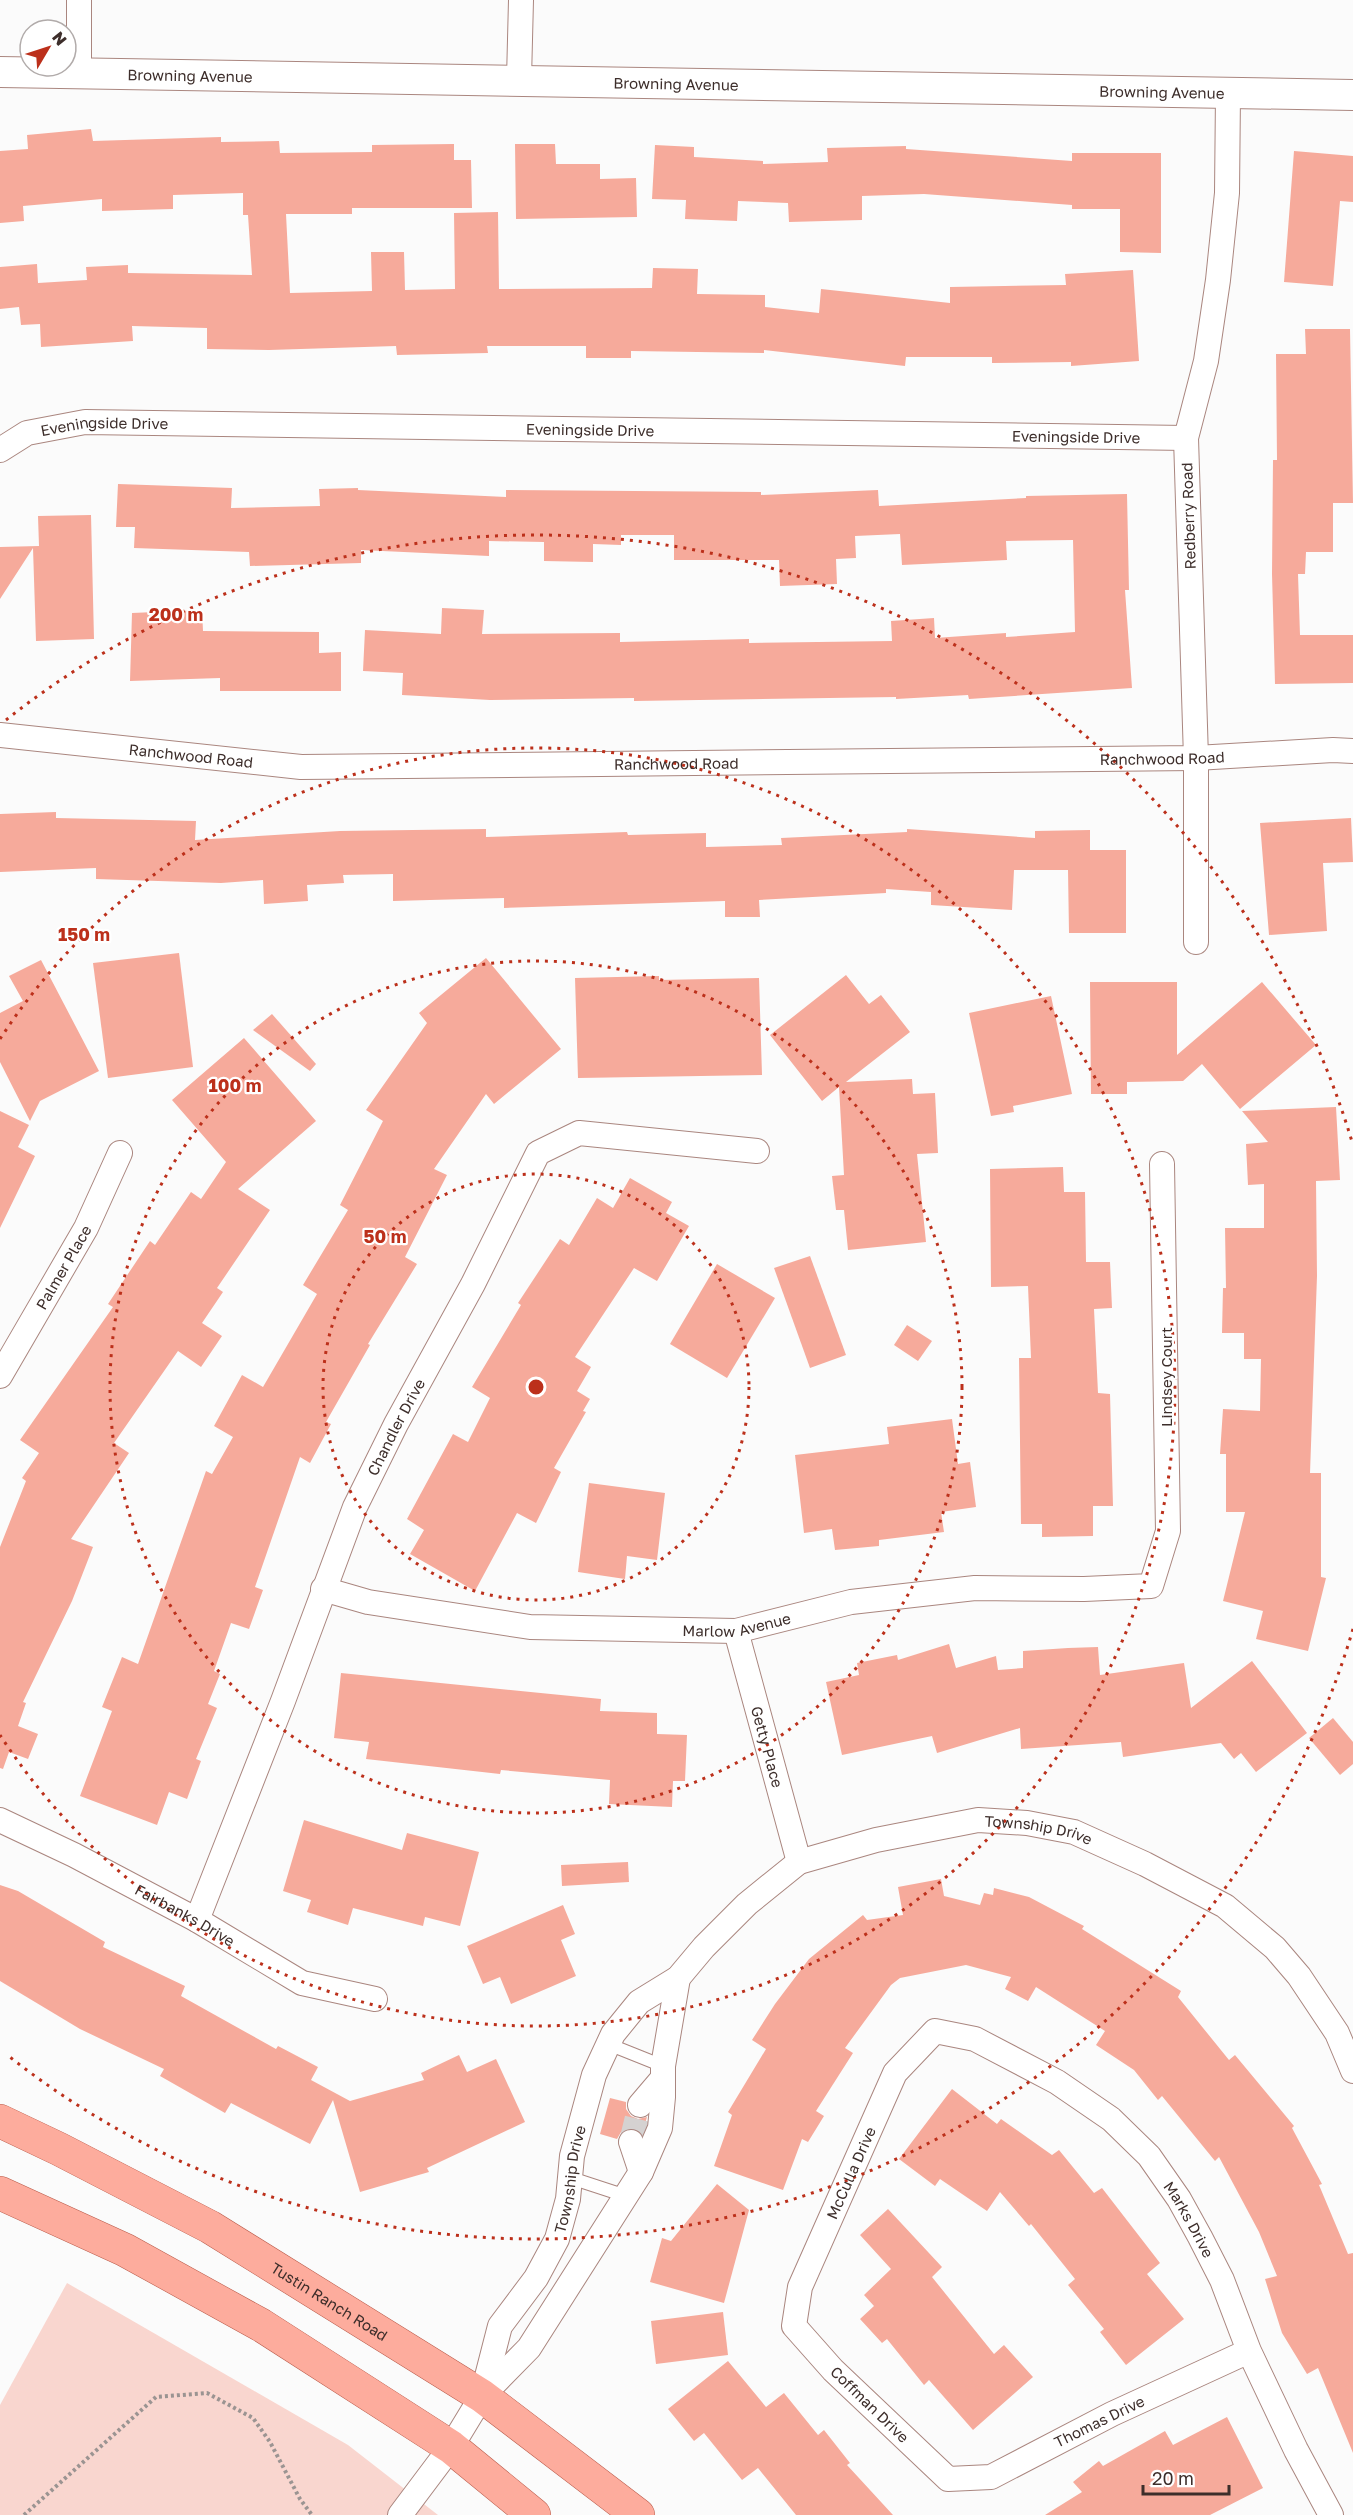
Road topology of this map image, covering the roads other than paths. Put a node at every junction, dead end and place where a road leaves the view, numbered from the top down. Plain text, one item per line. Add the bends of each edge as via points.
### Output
1 (79, 0) edge
2 (521, 0) edge
3 (0, 72) edge
4 (79, 73) junction
5 (519, 79) junction
6 (1228, 94) junction
7 (1353, 95) edge
8 (1186, 438) junction
9 (0, 450) edge
10 (0, 735) edge
11 (1353, 751) edge
12 (1196, 758) junction
13 (1196, 942) dead end
14 (757, 1151) dead end
15 (120, 1154) dead end
16 (1162, 1164) dead end
17 (0, 1376) edge
18 (1151, 1586) joint
19 (323, 1589) junction
20 (736, 1631) junction
21 (0, 1820) edge
22 (799, 1862) junction
23 (197, 1920) junction
24 (678, 1978) junction
25 (375, 1999) dead end
26 (1345, 2030) edge
27 (935, 2031) joint
28 (608, 2044) junction
29 (1353, 2071) edge
30 (663, 2072) junction
31 (640, 2105) tunnel mouth
32 (0, 2121) edge
33 (631, 2142) tunnel mouth
34 (641, 2172) junction
35 (571, 2178) junction
36 (0, 2193) edge
37 (626, 2196) junction
38 (794, 2326) joint
39 (1249, 2351) junction
40 (482, 2396) junction
41 (451, 2447) junction
42 (948, 2479) joint
43 (400, 2515) edge
44 (534, 2515) edge
45 (638, 2515) edge
46 (1331, 2515) edge

1 - 4 street
2 - 5 street
3 - 4 street, Browning Avenue
4 - 5 street, Browning Avenue
5 - 6 street, Browning Avenue
6 - 7 street, Browning Avenue
6 - 8 street, Redberry Road via 1227,193 1219,269 1206,361
8 - 9 street, Eveningside Drive via 85,422 27,433
8 - 12 street, Redberry Road
10 - 12 street, Ranchwood Road via 301,767
11 - 12 street, Ranchwood Road
12 - 13 street, Redberry Road
14 - 19 street, Chandler Drive via 579,1133 538,1153 355,1507
15 - 17 street, Palmer Place via 86,1228
16 - 18 street, Lindsey Court via 1168,1531
18 - 20 street, Marlow Avenue via 975,1588 851,1602
19 - 20 street, Marlow Avenue via 368,1602 530,1627
19 - 23 street, Chandler Drive
20 - 22 street, Getty Place
21 - 23 street, Fairbanks Drive
22 - 24 street, Township Drive via 747,1904
22 - 26 street, Township Drive via 876,1840 978,1820 1027,1823 1074,1832 1225,1906 1275,1948
23 - 25 street, Fairbanks Drive via 302,1983
24 - 28 street, Township Drive via 639,2002
24 - 30 street, Township Drive
26 - 29 street, Township Drive
27 - 38 street, McCulla Drive via 895,2073 800,2286
27 - 39 street, Marks Drive via 975,2039 1056,2082 1111,2119 1149,2156 1200,2237 1222,2280
28 - 30 lane
28 - 35 street, Township Drive via 594,2075 572,2156
30 - 31 street, Township Drive
30 - 34 street, Township Drive via 660,2128
32 - 40 main road, Tustin Ranch Road via 210,2227
33 - 34 street
34 - 37 street, Township Drive
35 - 37 lane
35 - 40 street, Township Drive via 557,2240 536,2278 500,2326
36 - 41 main road via 125,2250 253,2320
37 - 40 street, Township Drive via 529,2348
38 - 42 street, Coffman Drive via 833,2370
39 - 42 street, Thomas Drive via 1112,2414 991,2477
39 - 46 street, Marks Drive
40 - 41 street, Township Drive
40 - 45 main road, Tustin Ranch Road
41 - 43 street
41 - 44 main road

